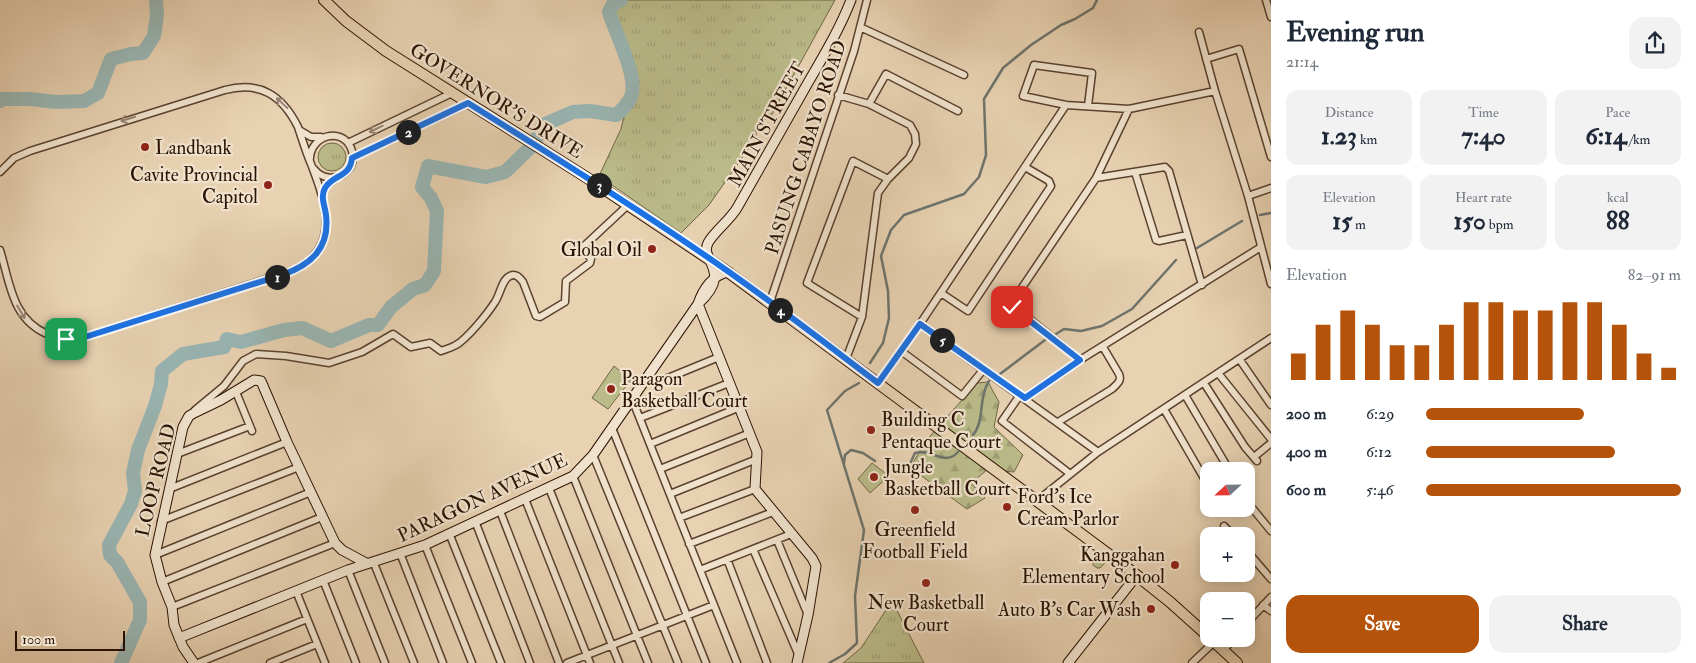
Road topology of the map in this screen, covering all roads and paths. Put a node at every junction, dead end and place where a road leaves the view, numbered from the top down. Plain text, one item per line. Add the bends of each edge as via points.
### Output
1 (324, 0) edge
2 (851, 0) edge
3 (867, 0) edge
4 (1266, 0) edge
5 (1271, 17) edge
6 (860, 27) junction
7 (1199, 32) dead end
8 (1206, 59) junction
9 (964, 75) dead end
10 (1216, 91) junction
11 (452, 93) junction
12 (838, 95) junction
13 (468, 103) junction
14 (869, 104) junction
15 (1066, 105) junction
16 (1088, 106) junction
17 (1128, 109) junction
18 (958, 111) dead end
19 (298, 127) junction
20 (322, 137) junction
21 (348, 143) junction
22 (1271, 157) edge
23 (352, 158) junction
24 (312, 165) junction
25 (1025, 167) junction
26 (0, 172) edge
27 (1135, 172) junction
28 (337, 177) junction
29 (1096, 178) junction
30 (888, 179) junction
31 (1271, 188) edge
32 (322, 196) junction
33 (1248, 196) junction
34 (628, 205) junction
35 (1187, 235) junction
36 (678, 237) junction
37 (708, 243) junction
38 (1261, 247) junction
39 (0, 250) edge
40 (710, 259) junction
41 (729, 272) junction
42 (715, 278) junction
43 (1271, 284) edge
44 (1202, 285) junction
45 (941, 294) junction
46 (770, 302) junction
47 (698, 304) junction
48 (862, 317) junction
49 (920, 324) junction
50 (1270, 340) edge
51 (1103, 346) junction
52 (901, 351) junction
53 (719, 357) junction
54 (846, 359) junction
55 (1080, 360) junction
56 (1240, 360) junction
57 (983, 370) junction
58 (1218, 373) junction
59 (646, 379) junction
60 (729, 383) junction
61 (878, 383) junction
62 (1204, 383) junction
63 (236, 392) junction
64 (1185, 395) junction
65 (1022, 397) junction
66 (632, 399) junction
67 (1271, 405) edge
68 (740, 407) junction
69 (1164, 409) junction
70 (189, 416) junction
71 (640, 418) junction
72 (1058, 422) junction
73 (612, 428) junction
74 (750, 433) junction
75 (287, 442) junction
76 (1271, 443) edge
77 (650, 444) junction
78 (1098, 452) junction
79 (177, 454) junction
80 (593, 455) junction
81 (757, 459) junction
82 (1224, 462) edge
83 (299, 467) junction
84 (660, 469) junction
85 (1200, 471) edge
86 (1069, 474) junction
87 (573, 476) junction
88 (549, 488) junction
89 (169, 489) junction
90 (755, 489) junction
91 (311, 492) junction
92 (670, 494) junction
93 (525, 499) junction
94 (1038, 500) junction
95 (500, 511) junction
96 (1255, 511) edge
97 (773, 512) junction
98 (322, 517) junction
99 (679, 518) junction
100 (475, 521) junction
101 (161, 522) junction
102 (1271, 532) edge
103 (450, 534) junction
104 (790, 534) junction
105 (777, 540) junction
106 (335, 543) junction
107 (690, 544) junction
108 (425, 545) junction
109 (753, 549) junction
110 (400, 553) junction
111 (154, 554) junction
112 (727, 560) junction
113 (1255, 560) edge
114 (370, 562) junction
115 (348, 570) junction
116 (700, 570) junction
117 (1137, 575) junction
118 (1271, 579) edge
119 (322, 580) junction
120 (162, 582) junction
121 (296, 591) junction
122 (1271, 597) edge
123 (714, 605) junction
124 (1263, 605) junction
125 (172, 606) junction
126 (1271, 611) edge
127 (1255, 614) edge
128 (687, 615) junction
129 (808, 615) junction
130 (307, 619) junction
131 (662, 625) junction
132 (1200, 629) edge
133 (637, 635) junction
134 (179, 638) junction
135 (317, 644) junction
136 (612, 645) junction
137 (1205, 647) edge
138 (1220, 647) edge
139 (1227, 647) edge
140 (1224, 650) junction
141 (586, 655) junction
142 (798, 660) edge
143 (194, 663) edge
144 (198, 663) edge
145 (270, 663) edge
146 (325, 663) edge
147 (356, 663) edge
148 (385, 663) edge
149 (414, 663) edge
150 (443, 663) edge
151 (472, 663) edge
152 (501, 663) edge
153 (530, 663) edge
154 (559, 663) edge
155 (567, 663) edge
156 (590, 663) edge
157 (620, 663) edge
158 (648, 663) edge
159 (678, 663) edge
160 (706, 663) edge
161 (737, 663) edge
162 (767, 663) edge
163 (1068, 663) edge
164 (1192, 663) edge
165 (1237, 663) edge

1 - 11 main road, GOVERNOR'S DRIVE via 364,35
2 - 37 street, MAIN STREET via 735,211
3 - 6 street, PASUNG CABAYO ROAD
4 - 5 street
6 - 9 street
6 - 12 street, PASUNG CABAYO ROAD
7 - 8 street
8 - 10 street
8 - 22 street via 1239,49
10 - 17 street
10 - 33 street
11 - 13 main road, GOVERNOR'S DRIVE
11 -> 21 street
12 - 14 street
12 - 46 street, PASUNG CABAYO ROAD
13 - 23 street
13 - 34 main road, GOVERNOR'S DRIVE
14 - 18 street via 886,74
14 - 30 street via 910,125 915,134 916,144 909,158
15 - 16 street
15 - 16 street via 1023,96 1034,65 1092,74
15 - 25 street
16 - 17 street
17 - 29 street
19 - 20 street via 308,136
19 - 24 street
19 -> 26 street via 289,110 277,98 254,88 236,88 30,151 14,158
20 - 21 street via 336,136
20 - 24 street via 312,147
21 - 23 street
23 - 28 street via 348,170
24 - 28 street via 322,176
24 - 32 street
25 - 45 street
25 - 45 street via 1049,181 1050,186 968,311
27 - 29 street
27 - 35 street via 1165,167 1169,171
27 - 35 street via 1156,240
28 - 32 street via 326,186
29 - 55 street via 1011,304
30 - 48 street via 878,193
30 - 48 street via 853,161 807,283
31 - 33 street
39 -> 32 street via 17,306 24,318 53,337 79,339 301,268 316,255 323,242 326,224
33 - 38 street
34 - 36 main road, GOVERNOR'S DRIVE
34 - 70 street via 583,247 591,259 590,263 566,281 565,302 540,317 536,316 523,282 519,277 509,276 488,313 457,345 441,351 430,343 411,347 393,334 362,352 329,363 256,354 243,361 224,386
35 - 44 street
36 - 37 street via 695,246
36 - 40 main road, GOVERNOR'S DRIVE
37 - 40 street via 706,248
38 - 43 street
38 - 44 street
40 - 41 main road, GOVERNOR'S DRIVE
40 - 42 street
41 - 42 street
41 - 46 main road, GOVERNOR'S DRIVE
42 - 47 street, PARAGON AVENUE via 710,292
44 - 51 street
45 - 49 street
46 - 54 main road, GOVERNOR'S DRIVE
47 - 53 street
47 - 59 street, PARAGON AVENUE
48 - 54 street
49 - 52 street
49 - 57 street
50 - 56 street
51 - 55 street
51 - 72 street via 1119,374 1119,382
52 - 57 street via 962,396
52 - 61 street
53 - 59 street via 663,380
53 - 60 street
54 - 61 main road, GOVERNOR'S DRIVE
55 - 65 street
56 - 58 street
56 - 67 street
57 - 65 street
58 - 62 street
58 - 76 street
59 - 66 street, PARAGON AVENUE
60 - 68 street
60 - 71 street
61 - 94 main road, GOVERNOR'S DRIVE
62 - 64 street
62 - 76 street via 1256,459
63 - 70 street, LOOP ROAD
63 - 75 street, LOOP ROAD via 254,380 261,381
63 - 79 street via 251,429
64 - 69 street
64 - 82 street
65 - 72 street
65 - 86 street via 1002,421
66 - 71 street
66 - 73 street, PARAGON AVENUE
68 - 74 street
68 - 77 street
69 - 78 street
69 - 85 street
70 - 79 street, LOOP ROAD
71 - 77 street
72 - 78 street
73 - 80 street, PARAGON AVENUE
73 - 128 street
74 - 81 street
74 - 84 street
75 - 83 street, LOOP ROAD
75 - 89 street
77 - 84 street
78 - 86 street
79 - 89 street, LOOP ROAD
80 - 87 street, PARAGON AVENUE
80 - 131 street
81 - 90 street
81 - 92 street
83 - 91 street, LOOP ROAD
83 - 101 street
84 - 92 street
86 - 94 street
87 - 88 street, PARAGON AVENUE
87 - 133 street
88 - 93 street, PARAGON AVENUE
88 - 136 street
89 - 101 street, LOOP ROAD
90 - 97 street
90 - 99 street
91 - 98 street, LOOP ROAD
91 - 111 street
92 - 99 street
93 - 95 street, PARAGON AVENUE
93 - 141 street
94 - 117 main road, GOVERNOR'S DRIVE
95 - 100 street, PARAGON AVENUE
95 - 154 street
96 - 102 street
97 - 104 street
97 - 107 street
98 - 106 street, LOOP ROAD
98 - 120 street
99 - 107 street
100 - 103 street, PARAGON AVENUE
100 - 153 street
101 - 111 street, LOOP ROAD
103 - 108 street, PARAGON AVENUE
103 - 152 street
104 - 105 street
104 - 129 street via 816,566
105 - 109 street
105 - 129 street
106 - 114 street, LOOP ROAD via 342,550
106 - 125 street
107 - 116 street
108 - 110 street, PARAGON AVENUE
108 - 151 street
109 - 112 street
109 - 142 street
110 - 114 street, PARAGON AVENUE
110 - 150 street
111 - 120 street, LOOP ROAD
112 - 116 street
112 - 162 street
113 - 118 street
114 - 115 street, PARAGON AVENUE
114 - 149 street
115 - 119 street, PARAGON AVENUE
115 - 148 street
116 - 123 street
117 - 132 main road, GOVERNOR'S DRIVE
117 - 163 street
119 - 121 street, PARAGON AVENUE
119 - 147 street
120 - 125 street, LOOP ROAD
121 - 130 street
121 - 134 street, PARAGON AVENUE
122 - 124 street
123 - 128 street
123 - 161 street
124 - 126 street
124 - 127 street
125 - 134 street, LOOP ROAD
128 - 131 street
128 - 160 street
129 - 142 street
130 - 135 street
130 - 144 street
131 - 133 street
131 - 159 street
133 - 136 street
133 - 158 street
134 - 143 street, LOOP ROAD
135 - 145 street
135 - 146 street
136 - 141 street
136 - 157 street
137 - 164 street
138 - 140 main road, GOVERNOR'S DRIVE
139 - 140 street
140 - 165 main road, GOVERNOR'S DRIVE
141 - 155 street
141 - 156 street

